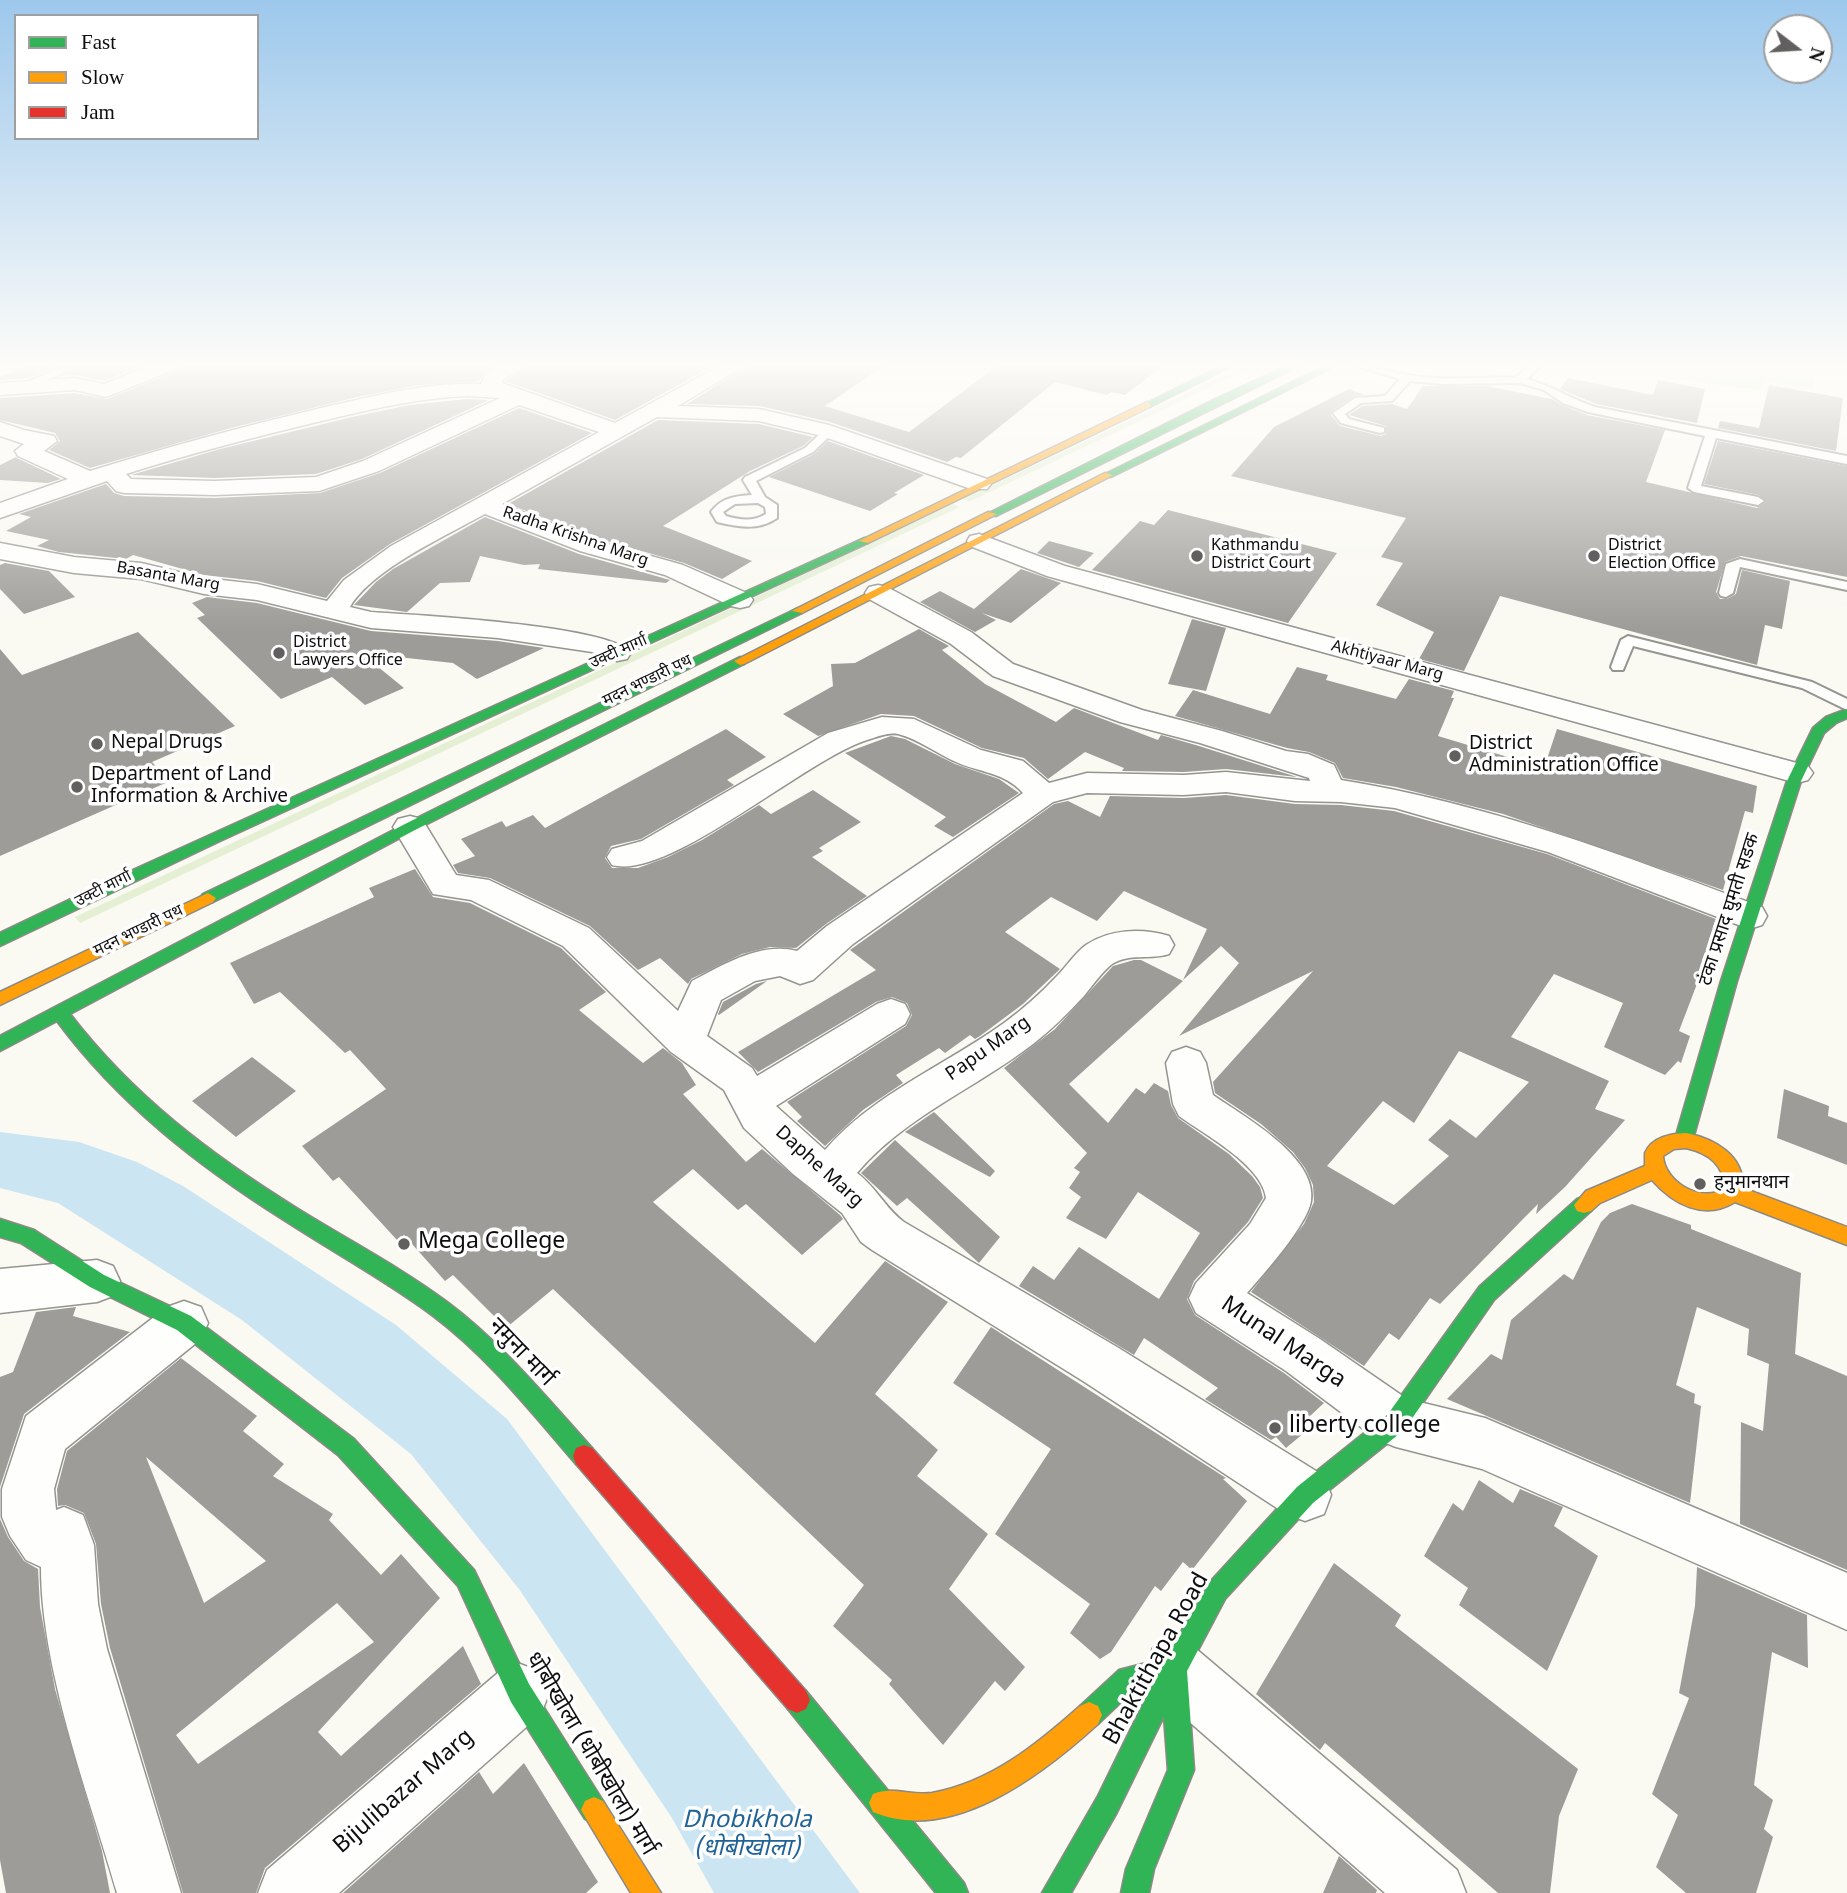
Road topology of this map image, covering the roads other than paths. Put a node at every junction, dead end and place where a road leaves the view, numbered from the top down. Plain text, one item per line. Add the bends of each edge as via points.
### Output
1 (31, 453) edge
2 (168, 453) edge
3 (397, 453) edge
4 (577, 453) edge
5 (802, 453) edge
6 (893, 453) edge
7 (1044, 453) edge
8 (1086, 453) edge
9 (1113, 453) edge
10 (1152, 453) edge
11 (1705, 453) edge
12 (1814, 453) edge
13 (1847, 460) edge
14 (111, 471) junction
15 (88, 479) junction
16 (979, 484) junction
17 (760, 499) dead end
18 (1758, 501) dead end
19 (483, 505) junction
20 (0, 511) edge
21 (979, 541) junction
22 (0, 551) edge
23 (860, 562) dead end
24 (1847, 586) edge
25 (878, 593) junction
26 (1726, 593) dead end
27 (740, 600) junction
28 (334, 613) junction
29 (617, 653) junction
30 (1618, 667) dead end
31 (1847, 705) edge
32 (1847, 713) edge
33 (1797, 773) junction
34 (1042, 795) junction
35 (1371, 795) junction
36 (410, 827) junction
37 (624, 857) dead end
38 (1749, 916) junction
39 (4, 938) edge
40 (1156, 945) dead end
41 (0, 999) edge
42 (59, 1012) junction
43 (891, 1014) dead end
44 (685, 1041) junction
45 (0, 1044) edge
46 (1186, 1063) dead end
47 (751, 1100) junction
48 (1684, 1139) junction
49 (1655, 1170) junction
50 (829, 1176) junction
51 (1733, 1193) junction
52 (0, 1228) edge
53 (1847, 1237) edge
54 (97, 1281) junction
55 (0, 1291) edge
56 (184, 1322) junction
57 (1396, 1422) junction
58 (1305, 1495) junction
59 (1847, 1602) edge
60 (1174, 1669) junction
61 (520, 1693) junction
62 (882, 1802) junction
63 (149, 1893) edge
64 (290, 1893) edge
65 (647, 1893) edge
66 (954, 1893) edge
67 (1056, 1893) edge
68 (1135, 1893) edge
69 (1434, 1893) edge

1 - 15 street
2 - 14 street
3 - 14 street via 319,484 124,486
4 - 19 street, Radha Krishna Marg
5 - 17 lane via 748,480
6 - 16 street
7 - 16 main road, उक्टी मार्गा
8 - 23 main road
9 - 41 main road, मदन भण्डारी पथ
10 - 21 main road
11 - 18 lane via 1694,488
12 - 13 lane
14 - 15 street
15 - 20 street
16 - 27 main road, उक्टी मार्गा
19 - 27 street, Radha Krishna Marg via 589,546 674,570
19 - 28 street via 400,551 356,583 339,600
21 - 25 main road
21 - 33 street, Akhtiyaar Marg via 1056,572
22 - 28 street, Basanta Marg via 257,592
24 - 26 lane via 1740,563 1733,565
25 - 35 street via 961,638 1003,670 1131,716 1283,761 1297,761 1323,772 1328,788
25 - 36 main road
27 - 29 main road, उक्टी मार्गा
28 - 29 street, Basanta Marg via 498,630 598,645
29 - 39 main road, उक्टी मार्गा via 159,861
30 - 31 lane via 1628,640 1807,685
32 - 33 main road, टंका प्रसाद घुमती सडक via 1826,721 1811,740
33 - 38 main road, टंका प्रसाद घुमती सडक
34 - 35 street via 1087,783 1226,782 1295,792
34 - 37 street via 1012,768 970,757 903,725 882,726 839,739 653,850
34 - 44 street via 840,935 800,970 784,961 745,970 705,991
35 - 38 street via 1560,844
36 - 42 main road
36 - 44 street, Daphe Marg via 444,886 477,888 576,937
38 - 48 main road, टंका प्रसाद घुमती सडक
40 - 50 street, Papu Marg via 1123,944 1099,955 1019,1033 888,1119 856,1144
42 - 45 main road
42 - 62 main road, नमुना मार्ग via 72,1035 118,1084 188,1147 422,1296 475,1338 648,1525
43 - 47 street
44 - 47 street, Daphe Marg via 738,1079
46 - 57 street, Munal Marga via 1194,1104 1264,1154 1286,1181 1289,1201 1266,1238 1213,1298
47 - 50 street, Daphe Marg via 759,1116
48 - 49 main road via 1660,1142 1651,1159
48 - 51 main road via 1712,1150 1724,1161 1736,1183
49 - 51 main road via 1674,1192 1703,1204 1726,1200
49 - 57 main road, Bhaktithapa Road via 1593,1196 1487,1293
50 - 58 street, Daphe Marg via 858,1199 888,1237 1100,1364
51 - 53 main road
52 - 54 main road, धोबीखोला (धोबीखोला) मार्ग via 27,1236
54 - 55 street
54 - 56 main road, धोबीखोला (धोबीखोला) मार्ग
56 - 61 main road, धोबीखोला (धोबीखोला) मार्ग via 346,1447 466,1578
56 - 63 street via 44,1434 28,1489 29,1517 45,1541 64,1534 71,1557 71,1611
57 - 58 main road, Bhaktithapa Road
57 - 59 street via 1485,1444
58 - 60 main road, Bhaktithapa Road via 1217,1591
60 - 62 main road via 1128,1679 1044,1756 988,1789 929,1807
60 - 67 main road, Bhaktithapa Road via 1107,1805
60 - 68 main road via 1181,1770 1140,1869
60 - 69 street
61 - 64 street, Bijulibazar Marg
61 - 65 main road, धोबीखोला (धोबीखोला) मार्ग
62 - 66 main road, नमुना मार्ग

